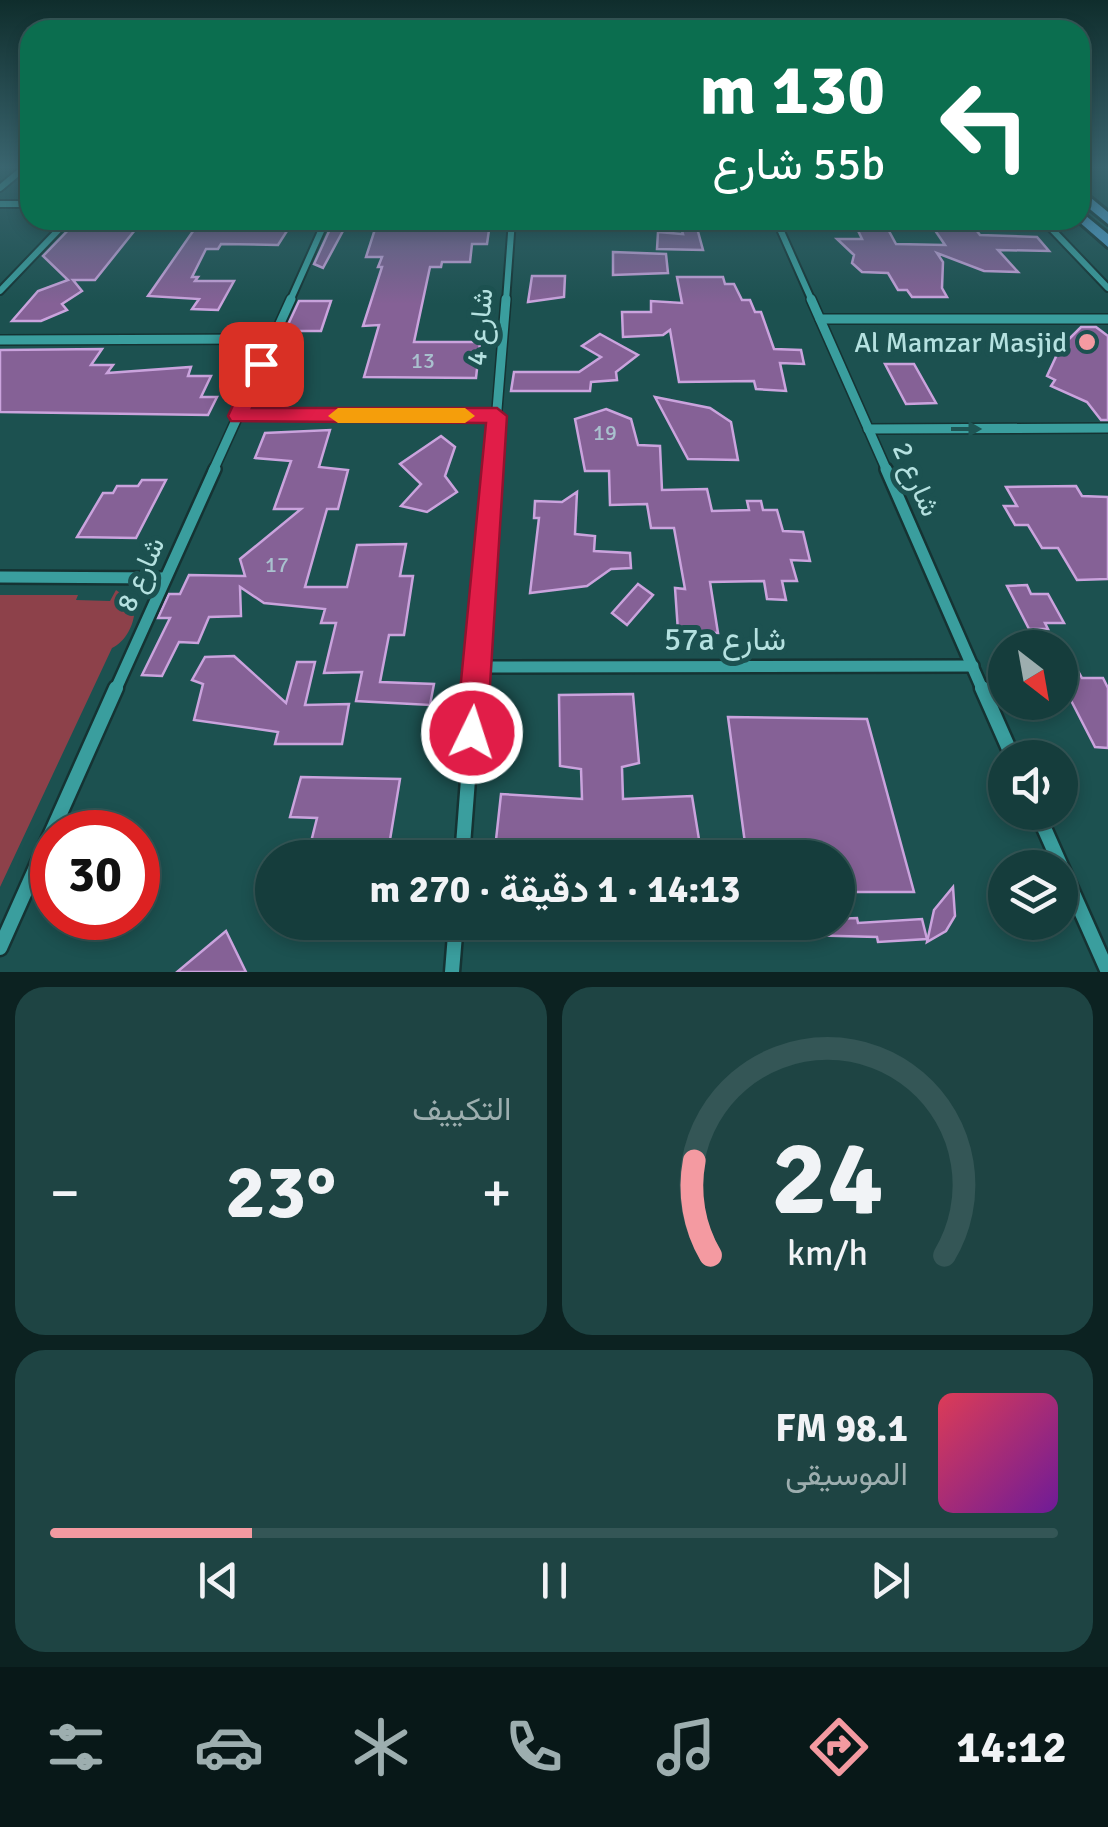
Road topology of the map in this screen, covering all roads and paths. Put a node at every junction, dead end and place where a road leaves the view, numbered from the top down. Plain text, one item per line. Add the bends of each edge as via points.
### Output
1 (1090, 225) edge
2 (59, 230) edge
3 (321, 230) edge
4 (511, 230) edge
5 (780, 230) edge
6 (1052, 230) edge
7 (1108, 242) edge
8 (1108, 288) edge
9 (0, 292) edge
10 (820, 319) junction
11 (1108, 320) edge
12 (272, 339) junction
13 (0, 340) edge
14 (238, 416) junction
15 (497, 416) junction
16 (1108, 428) edge
17 (868, 429) junction
18 (0, 577) edge
19 (166, 578) junction
20 (972, 666) junction
21 (477, 667) junction
22 (1005, 740) edge
23 (1045, 830) edge
24 (463, 840) edge
25 (455, 940) edge
26 (0, 948) edge
27 (452, 972) edge
28 (1108, 972) edge

1 - 7 main road
2 - 9 street
3 - 12 street, شارع 8
4 - 15 street, شارع 4
5 - 10 street, شارع 2
6 - 8 street
10 - 11 street
10 - 17 street, شارع 2
12 - 13 street
12 - 14 street, شارع 8
14 - 15 street
14 - 19 street, شارع 8
15 - 21 street, شارع 4
17 -> 16 street
17 - 20 street, شارع 2
18 - 19 street
19 - 26 street, شارع 8
20 - 21 street, 57a شارع
20 - 22 street, شارع 2
21 - 24 street, شارع 4
23 - 28 street
25 - 27 street

